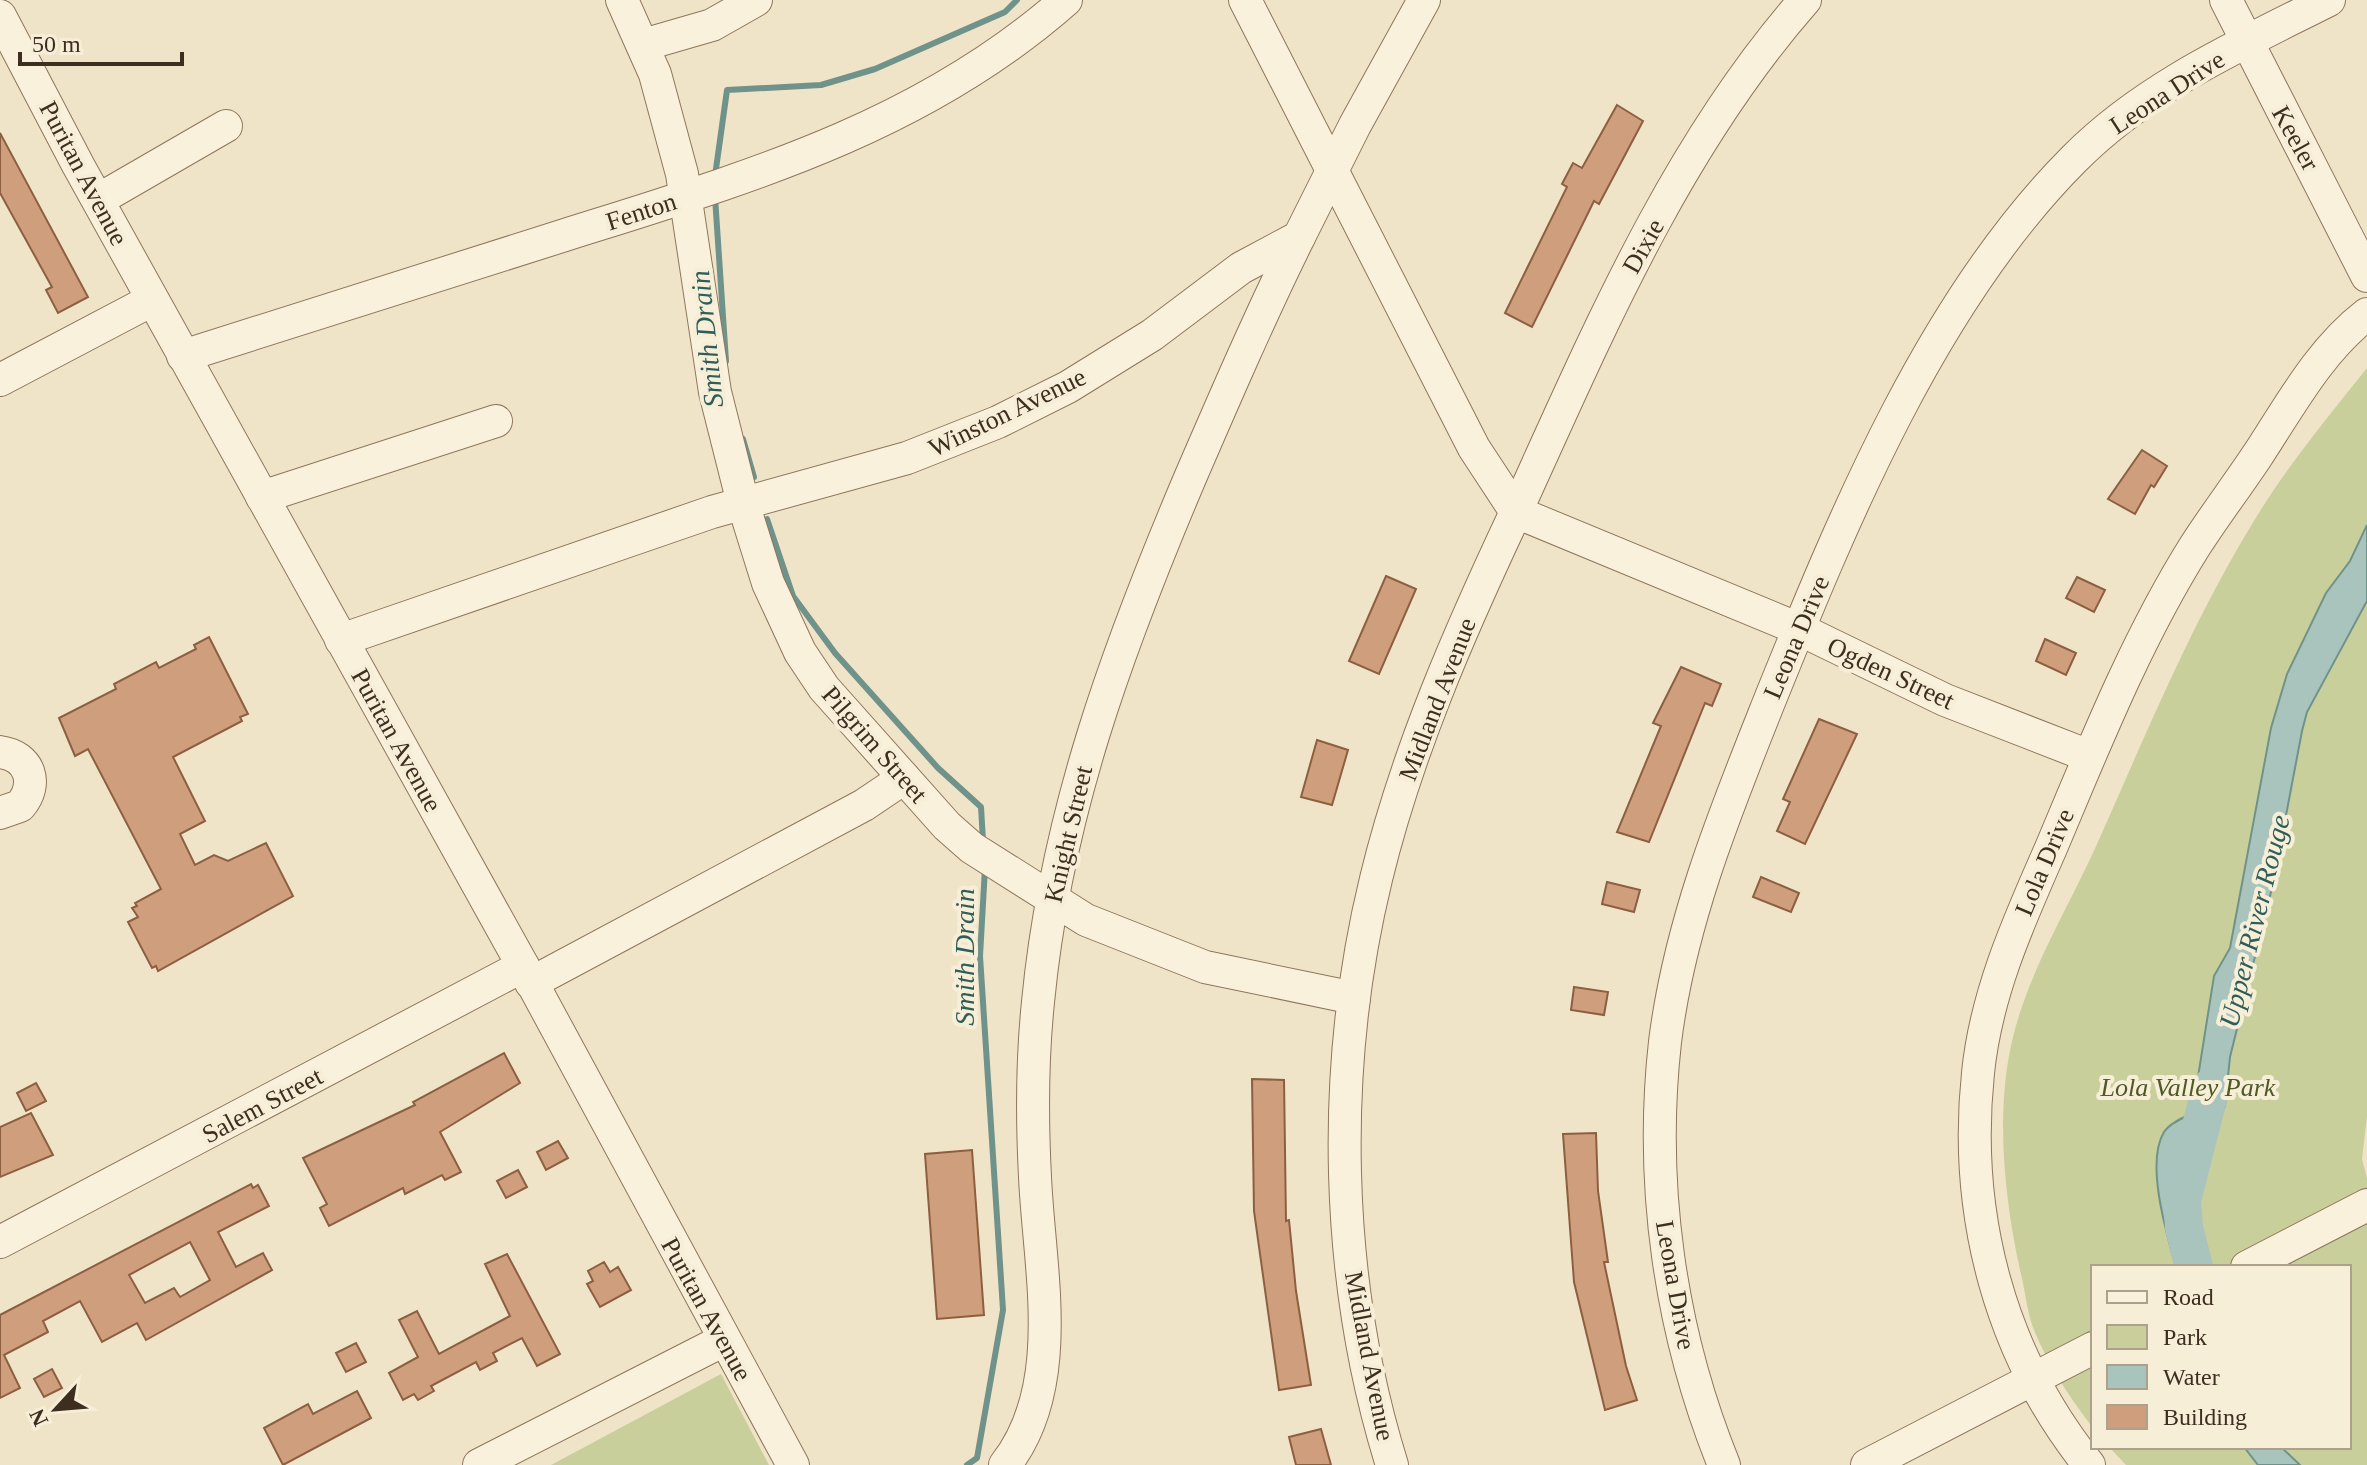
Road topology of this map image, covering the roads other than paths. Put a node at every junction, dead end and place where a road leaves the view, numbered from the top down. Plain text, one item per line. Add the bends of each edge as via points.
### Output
1 (622, 0) edge
2 (756, 0) edge
3 (1066, 0) edge
4 (1245, 0) edge
5 (1424, 0) edge
6 (1805, 0) edge
7 (2226, 0) edge
8 (2329, 0) edge
9 (0, 16) edge
10 (2247, 41) junction
11 (643, 45) junction
12 (226, 126) dead end
13 (1333, 170) junction
14 (684, 198) junction
15 (98, 200) junction
16 (1299, 237) junction
17 (2367, 276) edge
18 (152, 300) junction
19 (2367, 314) edge
20 (183, 356) junction
21 (0, 380) edge
22 (496, 421) dead end
23 (262, 497) junction
24 (743, 503) junction
25 (1516, 512) junction
26 (1799, 629) junction
27 (341, 640) junction
28 (0, 752) edge
29 (2089, 756) junction
30 (904, 778) junction
31 (0, 813) edge
32 (1050, 898) junction
33 (527, 974) junction
34 (1354, 998) junction
35 (2367, 1205) edge
36 (0, 1242) edge
37 (2251, 1265) edge
38 (724, 1340) junction
39 (2091, 1349) edge
40 (2031, 1381) junction
41 (479, 1465) edge
42 (793, 1465) edge
43 (1005, 1465) edge
44 (1392, 1465) edge
45 (1724, 1465) edge
46 (1867, 1465) edge
47 (2089, 1465) edge

1 - 11 street, Pilgrim Street
2 - 11 street via 712,25
3 - 14 street, Fenton via 978,69 921,103 857,134
4 - 13 street
5 - 13 street
6 - 25 street, Dixie via 1723,108 1638,254
7 - 10 street, Keeler
8 - 10 street, Leona Drive
9 - 15 street, Puritan Avenue
10 - 17 street, Keeler
10 - 26 street, Leona Drive via 2170,84 2103,132 2047,188 1987,263 1930,353 1852,506
11 - 14 street, Pilgrim Street via 664,101
12 - 15 street
13 - 16 street
13 - 25 street via 1474,448
14 - 20 street, Fenton
14 - 24 street, Pilgrim Street via 715,392
15 - 18 street, Puritan Avenue
16 - 24 street, Winston Avenue via 1241,268 1152,335 1068,387 998,422 907,458
16 - 32 street, Knight Street via 1135,607 1091,738
18 - 20 street, Puritan Avenue
18 - 21 street
19 - 29 street, Lola Drive via 2315,368 2196,545
20 - 23 street, Puritan Avenue
22 - 23 street
23 - 27 street, Puritan Avenue
24 - 27 street, Winston Avenue
24 - 30 street, Pilgrim Street via 768,583 800,652 844,714
25 - 26 street, Ogden Street
25 - 34 street, Midland Avenue via 1411,759 1376,878
26 - 29 street, Ogden Street via 1945,700
26 - 45 street, Leona Drive via 1695,897 1665,1043 1660,1148 1670,1268 1695,1383
27 - 33 street, Puritan Avenue
28 - 31 street via 21,759 31,778 20,806
29 - 40 street, Lola Drive via 2004,957 1978,1073 1976,1149 1987,1246 2004,1318
30 - 32 street, Pilgrim Street via 972,848
30 - 33 street, Salem Street via 864,805
32 - 34 street, Pilgrim Street via 1086,920 1205,967
32 - 43 street, Knight Street via 1034,1053 1042,1374 1025,1434
33 - 36 street, Salem Street
33 - 38 street, Puritan Avenue
34 - 44 street, Midland Avenue via 1346,1096 1353,1270 1366,1360
35 - 37 street
38 - 41 street
38 - 42 street, Puritan Avenue
39 - 40 street
40 - 46 street
40 - 47 street, Lola Drive

